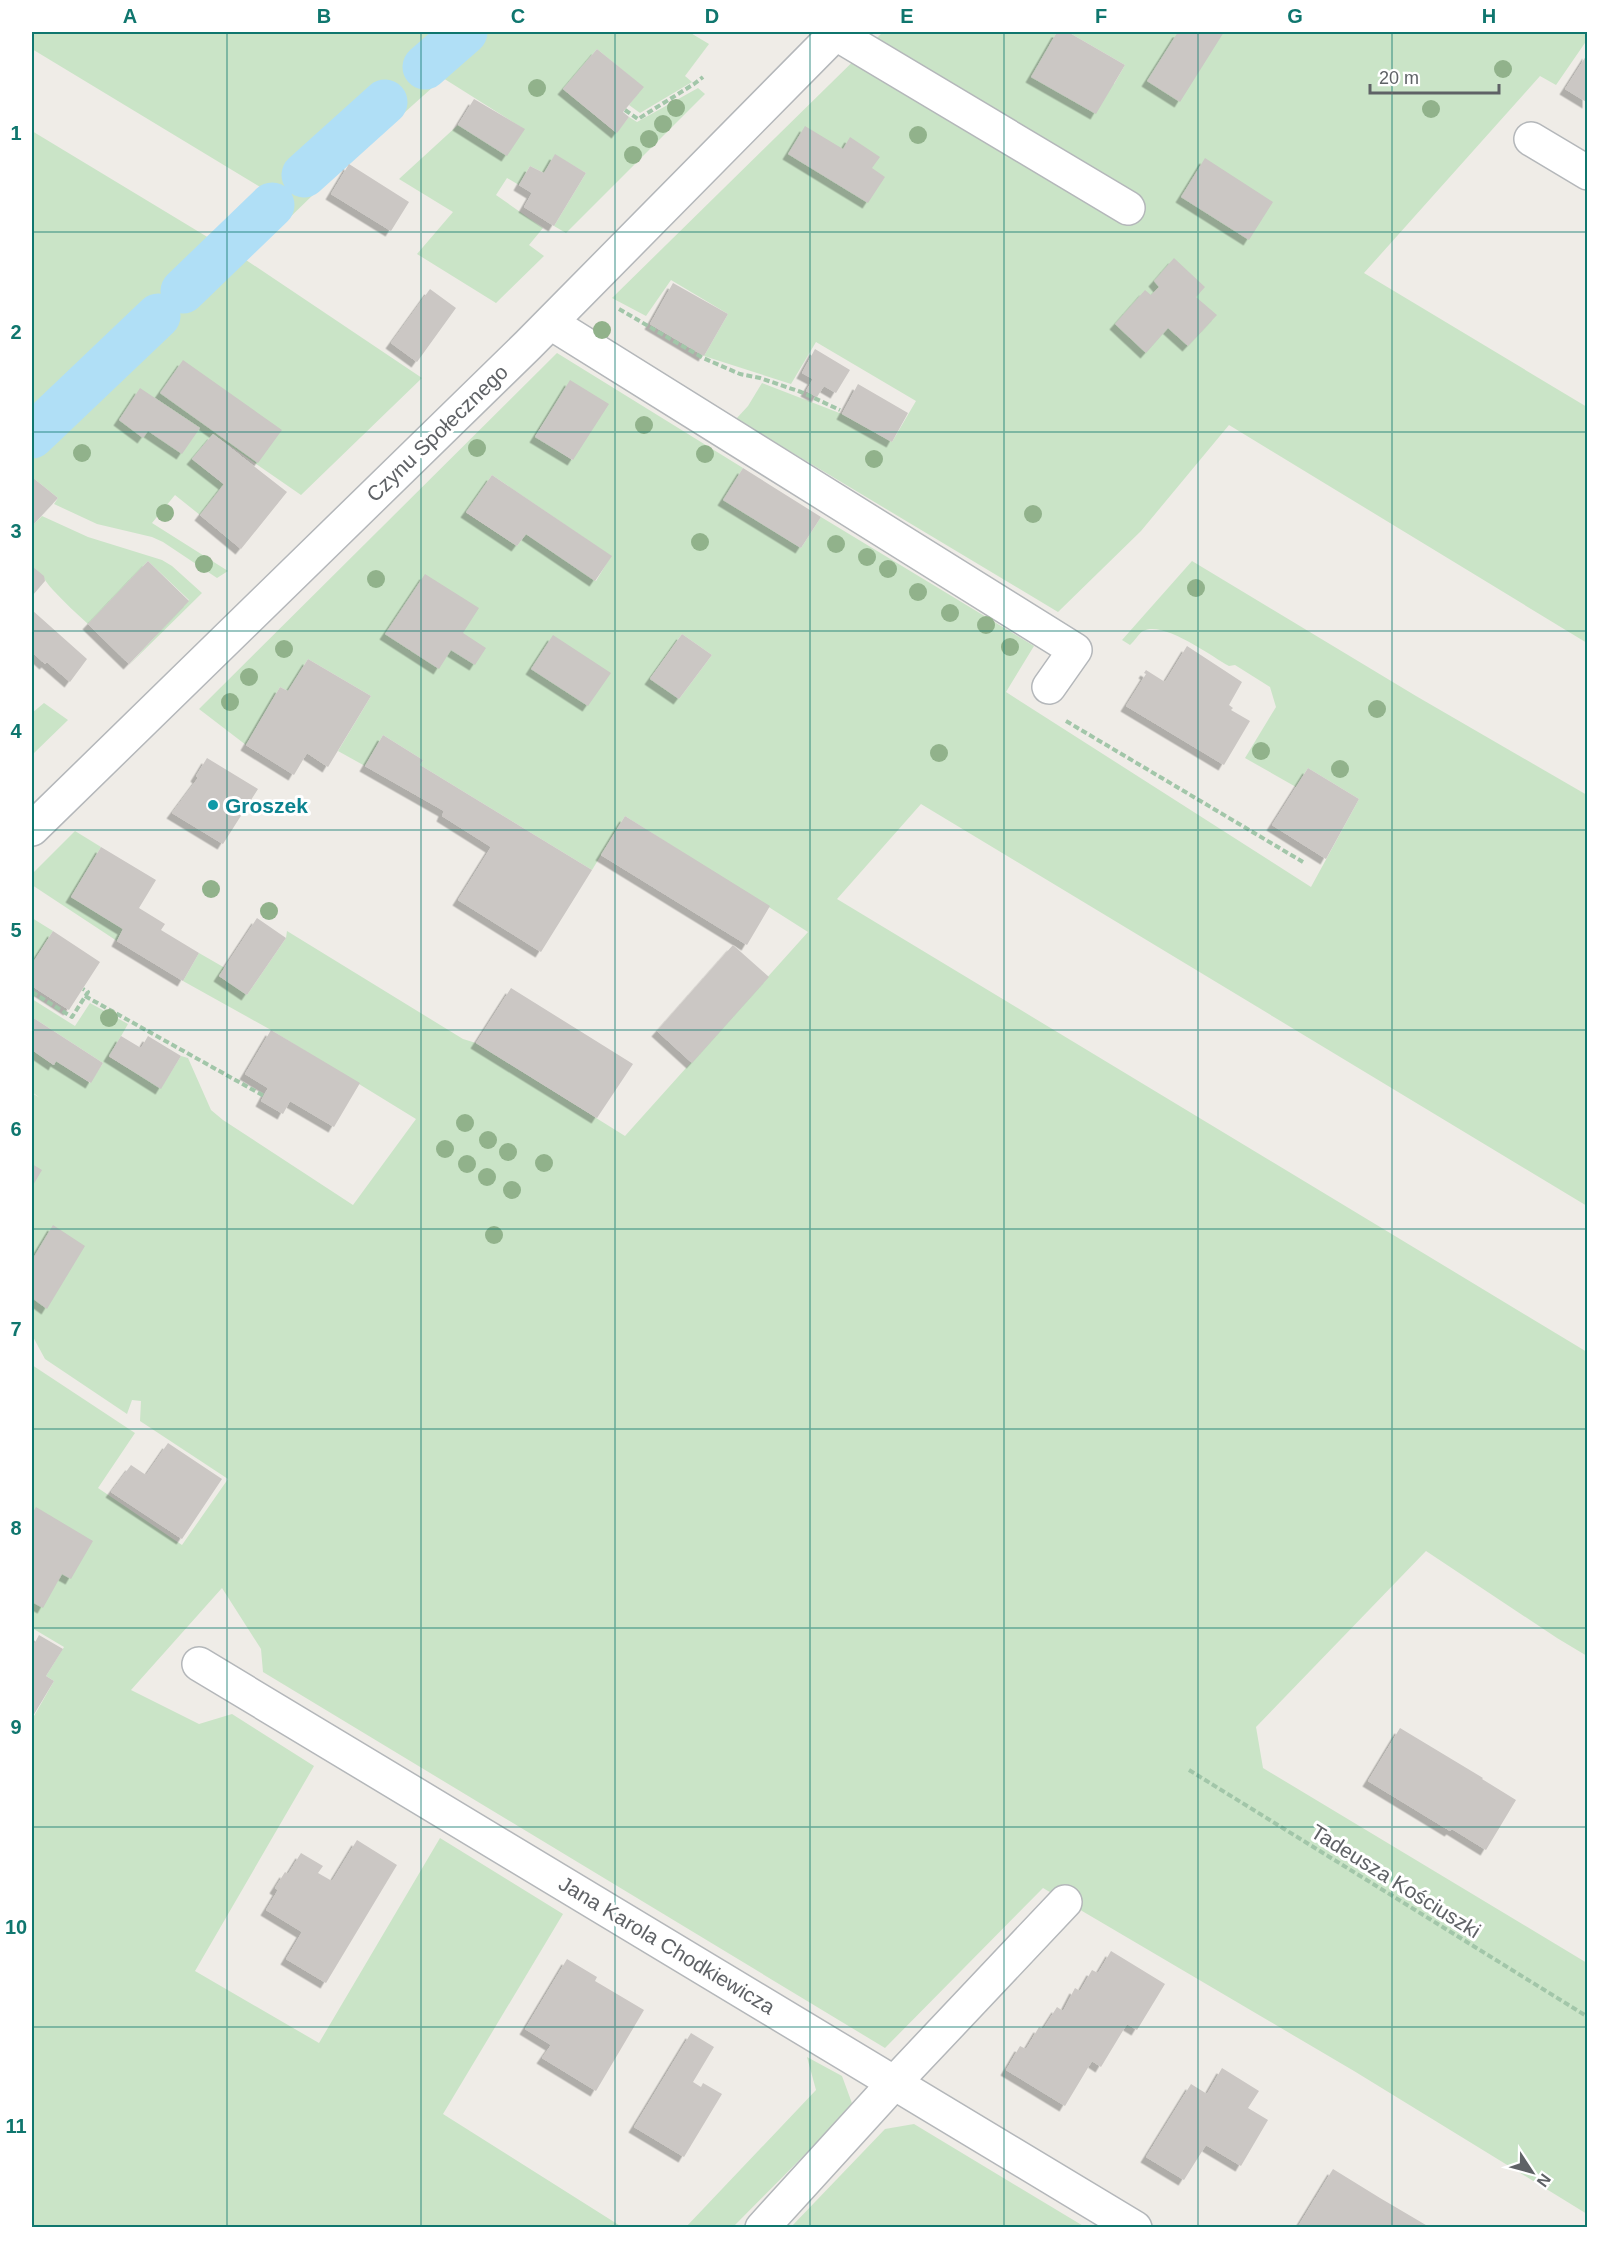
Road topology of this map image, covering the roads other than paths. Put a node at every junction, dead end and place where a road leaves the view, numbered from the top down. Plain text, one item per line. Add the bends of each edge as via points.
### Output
1 (836, 32) edge
2 (1531, 139) dead end
3 (1587, 173) edge
4 (1128, 208) dead end
5 (551, 322) junction
6 (1049, 687) road end
7 (32, 829) edge
8 (199, 1664) dead end
9 (1065, 1902) dead end
10 (895, 2082) junction
11 (762, 2228) edge
12 (1135, 2228) edge

1 - 4 street
1 - 5 street, Czynu Społecznego
2 - 3 street
5 - 6 street via 1075,650
5 - 7 street, Czynu Społecznego
8 - 10 street, Jana Karola Chodkiewicza
9 - 10 street
10 - 11 street
10 - 12 street, Jana Karola Chodkiewicza

